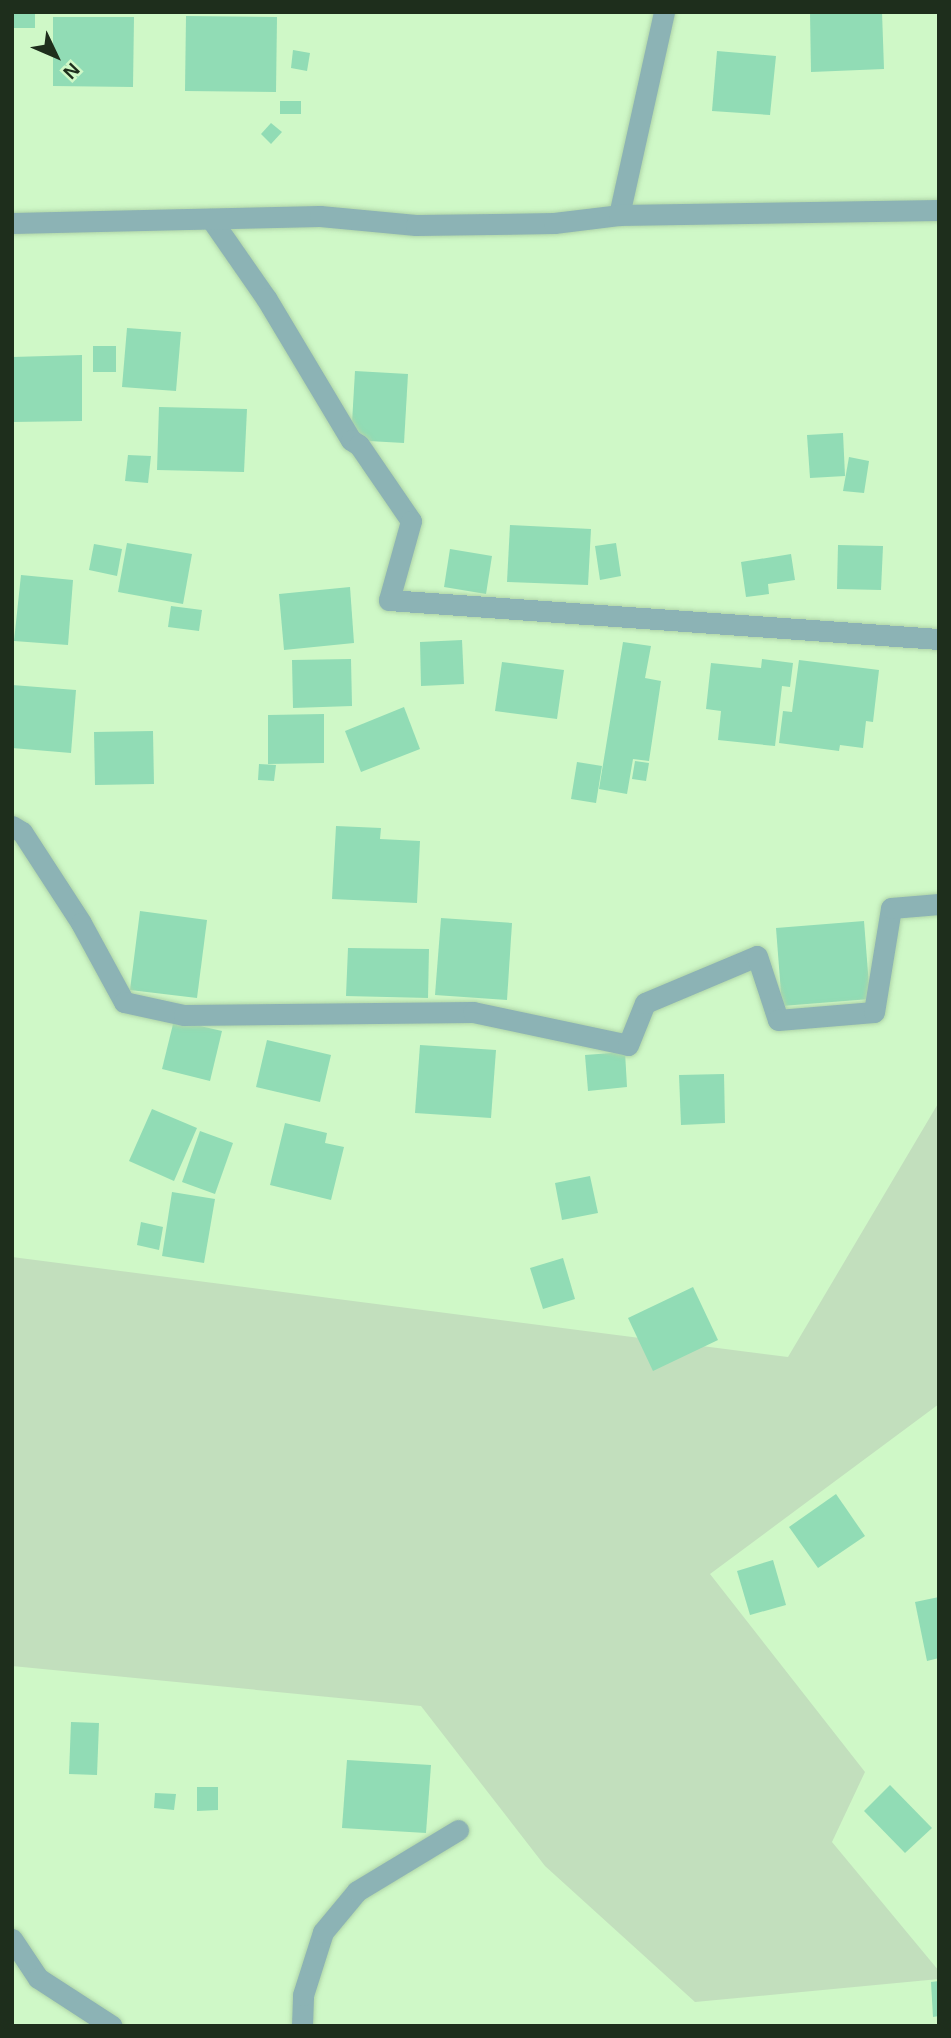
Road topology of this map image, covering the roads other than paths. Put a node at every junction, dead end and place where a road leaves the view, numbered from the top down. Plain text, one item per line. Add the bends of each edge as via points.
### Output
1 (664, 12) edge
2 (939, 210) edge
3 (619, 215) junction
4 (211, 219) junction
5 (12, 223) edge
6 (939, 639) edge
7 (12, 826) edge
8 (939, 904) edge
9 (458, 1830) dead end
10 (12, 1940) edge
11 (112, 2026) edge
12 (302, 2026) edge

1 - 3 street
2 - 3 street
3 - 4 street via 554,223 416,225 320,216
4 - 5 street
4 - 6 street via 267,298 351,440 411,521 389,600
7 - 8 street via 22,832 81,923 124,1002 184,1015 473,1012 628,1045 645,1003 757,956 778,1020 874,1012 891,908
9 - 12 street via 357,1891 323,1932 303,1995
10 - 11 street via 38,1979

